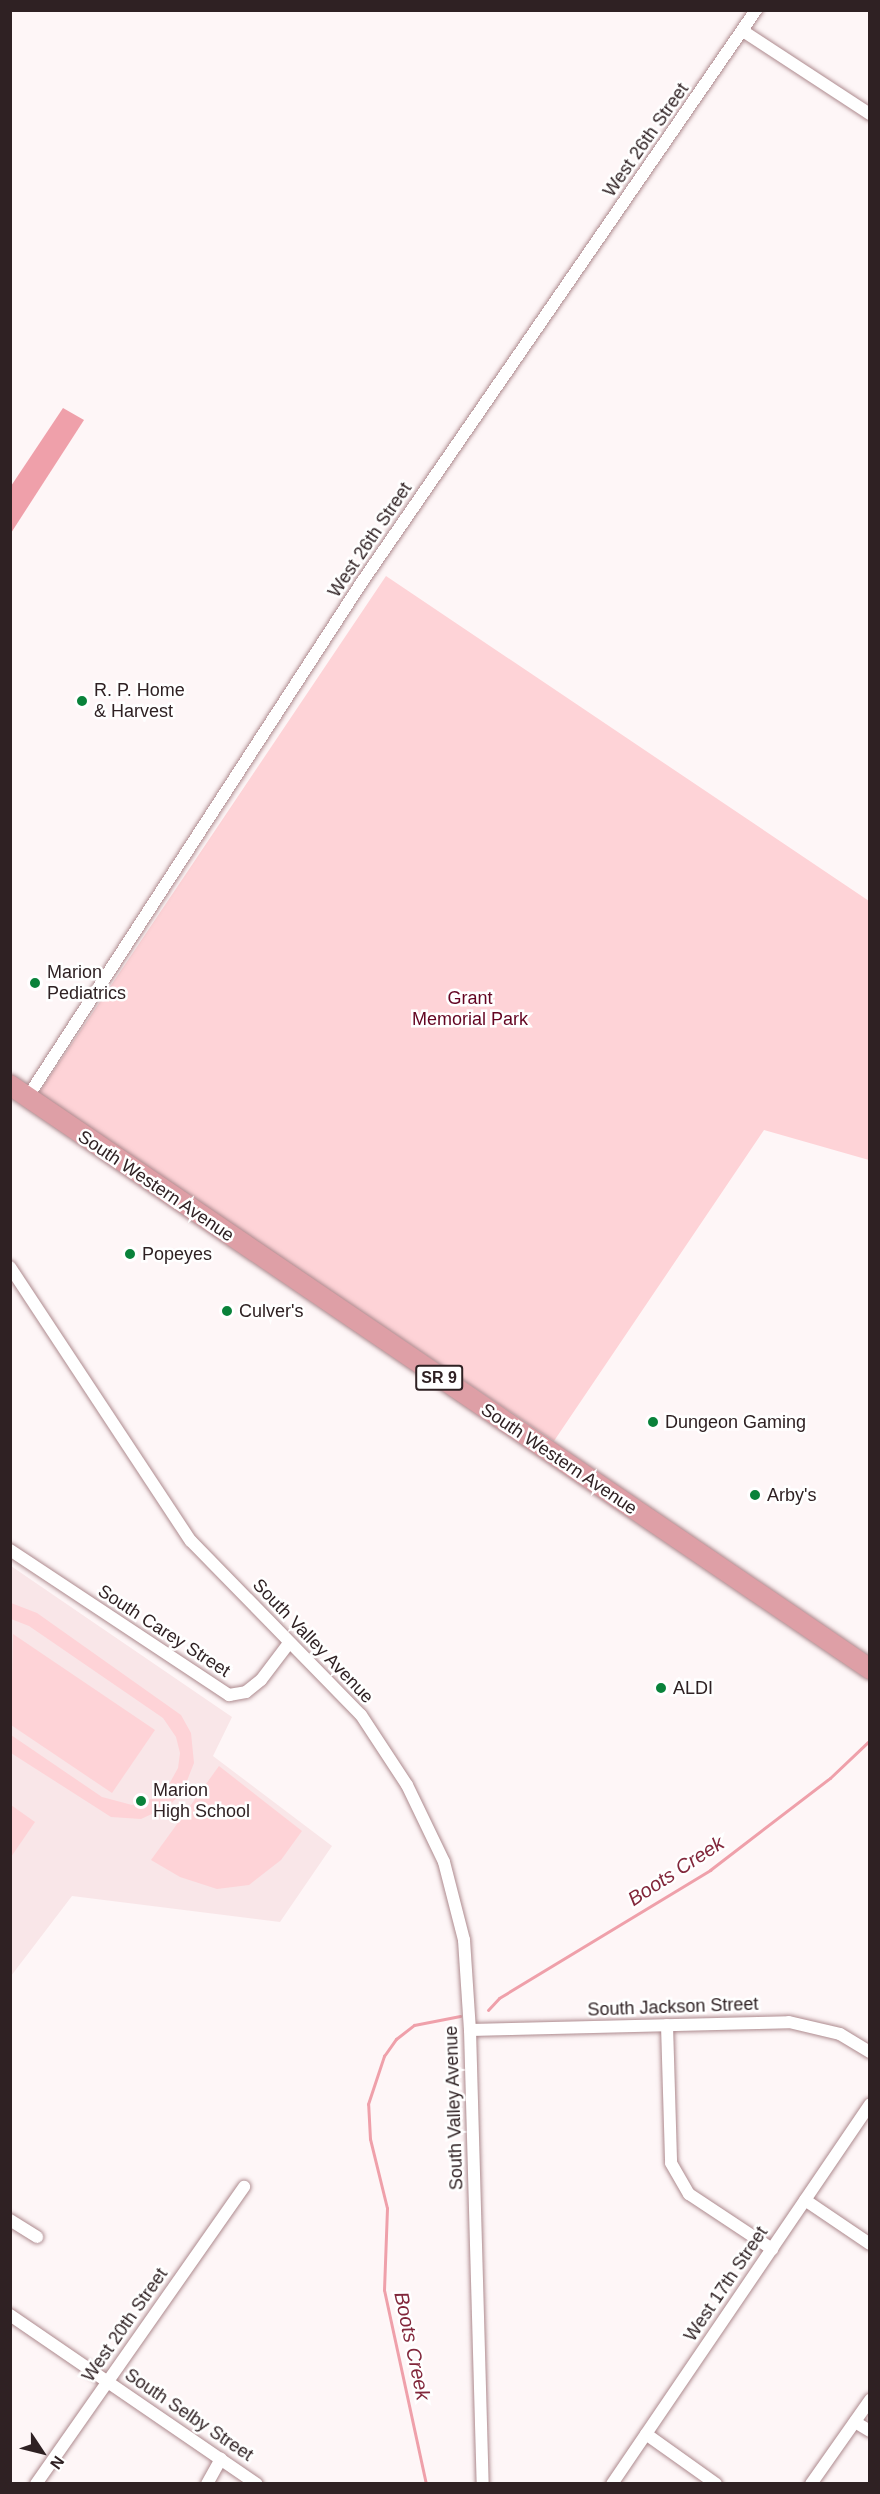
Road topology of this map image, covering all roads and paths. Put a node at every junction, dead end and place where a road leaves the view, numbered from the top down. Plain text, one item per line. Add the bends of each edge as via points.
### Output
1 (756, 10) edge
2 (742, 31) junction
3 (870, 114) edge
4 (10, 1085) edge
5 (27, 1098) junction
6 (10, 1267) edge
7 (10, 1550) edge
8 (289, 1642) junction
9 (870, 1669) edge
10 (667, 2025) junction
11 (470, 2030) junction
12 (870, 2052) edge
13 (870, 2104) edge
14 (244, 2187) dead end
15 (806, 2200) junction
16 (10, 2220) edge
17 (37, 2237) dead end
18 (870, 2244) edge
19 (772, 2249) junction
20 (10, 2315) edge
21 (107, 2381) junction
22 (870, 2400) edge
23 (855, 2422) junction
24 (870, 2431) edge
25 (646, 2434) junction
26 (221, 2459) junction
27 (36, 2484) edge
28 (207, 2484) edge
29 (257, 2484) edge
30 (483, 2484) edge
31 (612, 2484) edge
32 (716, 2484) edge
33 (811, 2484) edge

1 - 2 street, West 26th Street
2 - 3 street
2 - 5 street, West 26th Street via 362,582
4 - 5 highway, South Western Avenue / SR 9
5 - 9 highway, South Western Avenue / SR 9
6 - 8 street, South Valley Avenue via 191,1541
7 - 8 street, South Carey Street via 229,1695 246,1692 261,1680
8 - 11 street, South Valley Avenue via 361,1715 407,1785 444,1862 464,1940
10 - 11 street, South Jackson Street
10 - 12 street, South Jackson Street via 789,2022 840,2034
10 - 19 street via 671,2163 689,2194
11 - 30 street, South Valley Avenue
13 - 15 street, West 17th Street
14 - 21 street, West 20th Street
15 - 18 street
15 - 19 street, West 17th Street
16 - 17 street
19 - 25 street, West 17th Street
20 - 21 street, South Selby Street
21 - 26 street, South Selby Street
21 - 27 street, West 20th Street
22 - 23 street
23 - 24 street
23 - 33 street
25 - 31 street, West 17th Street
25 - 32 street
26 - 28 street
26 - 29 street, South Selby Street

